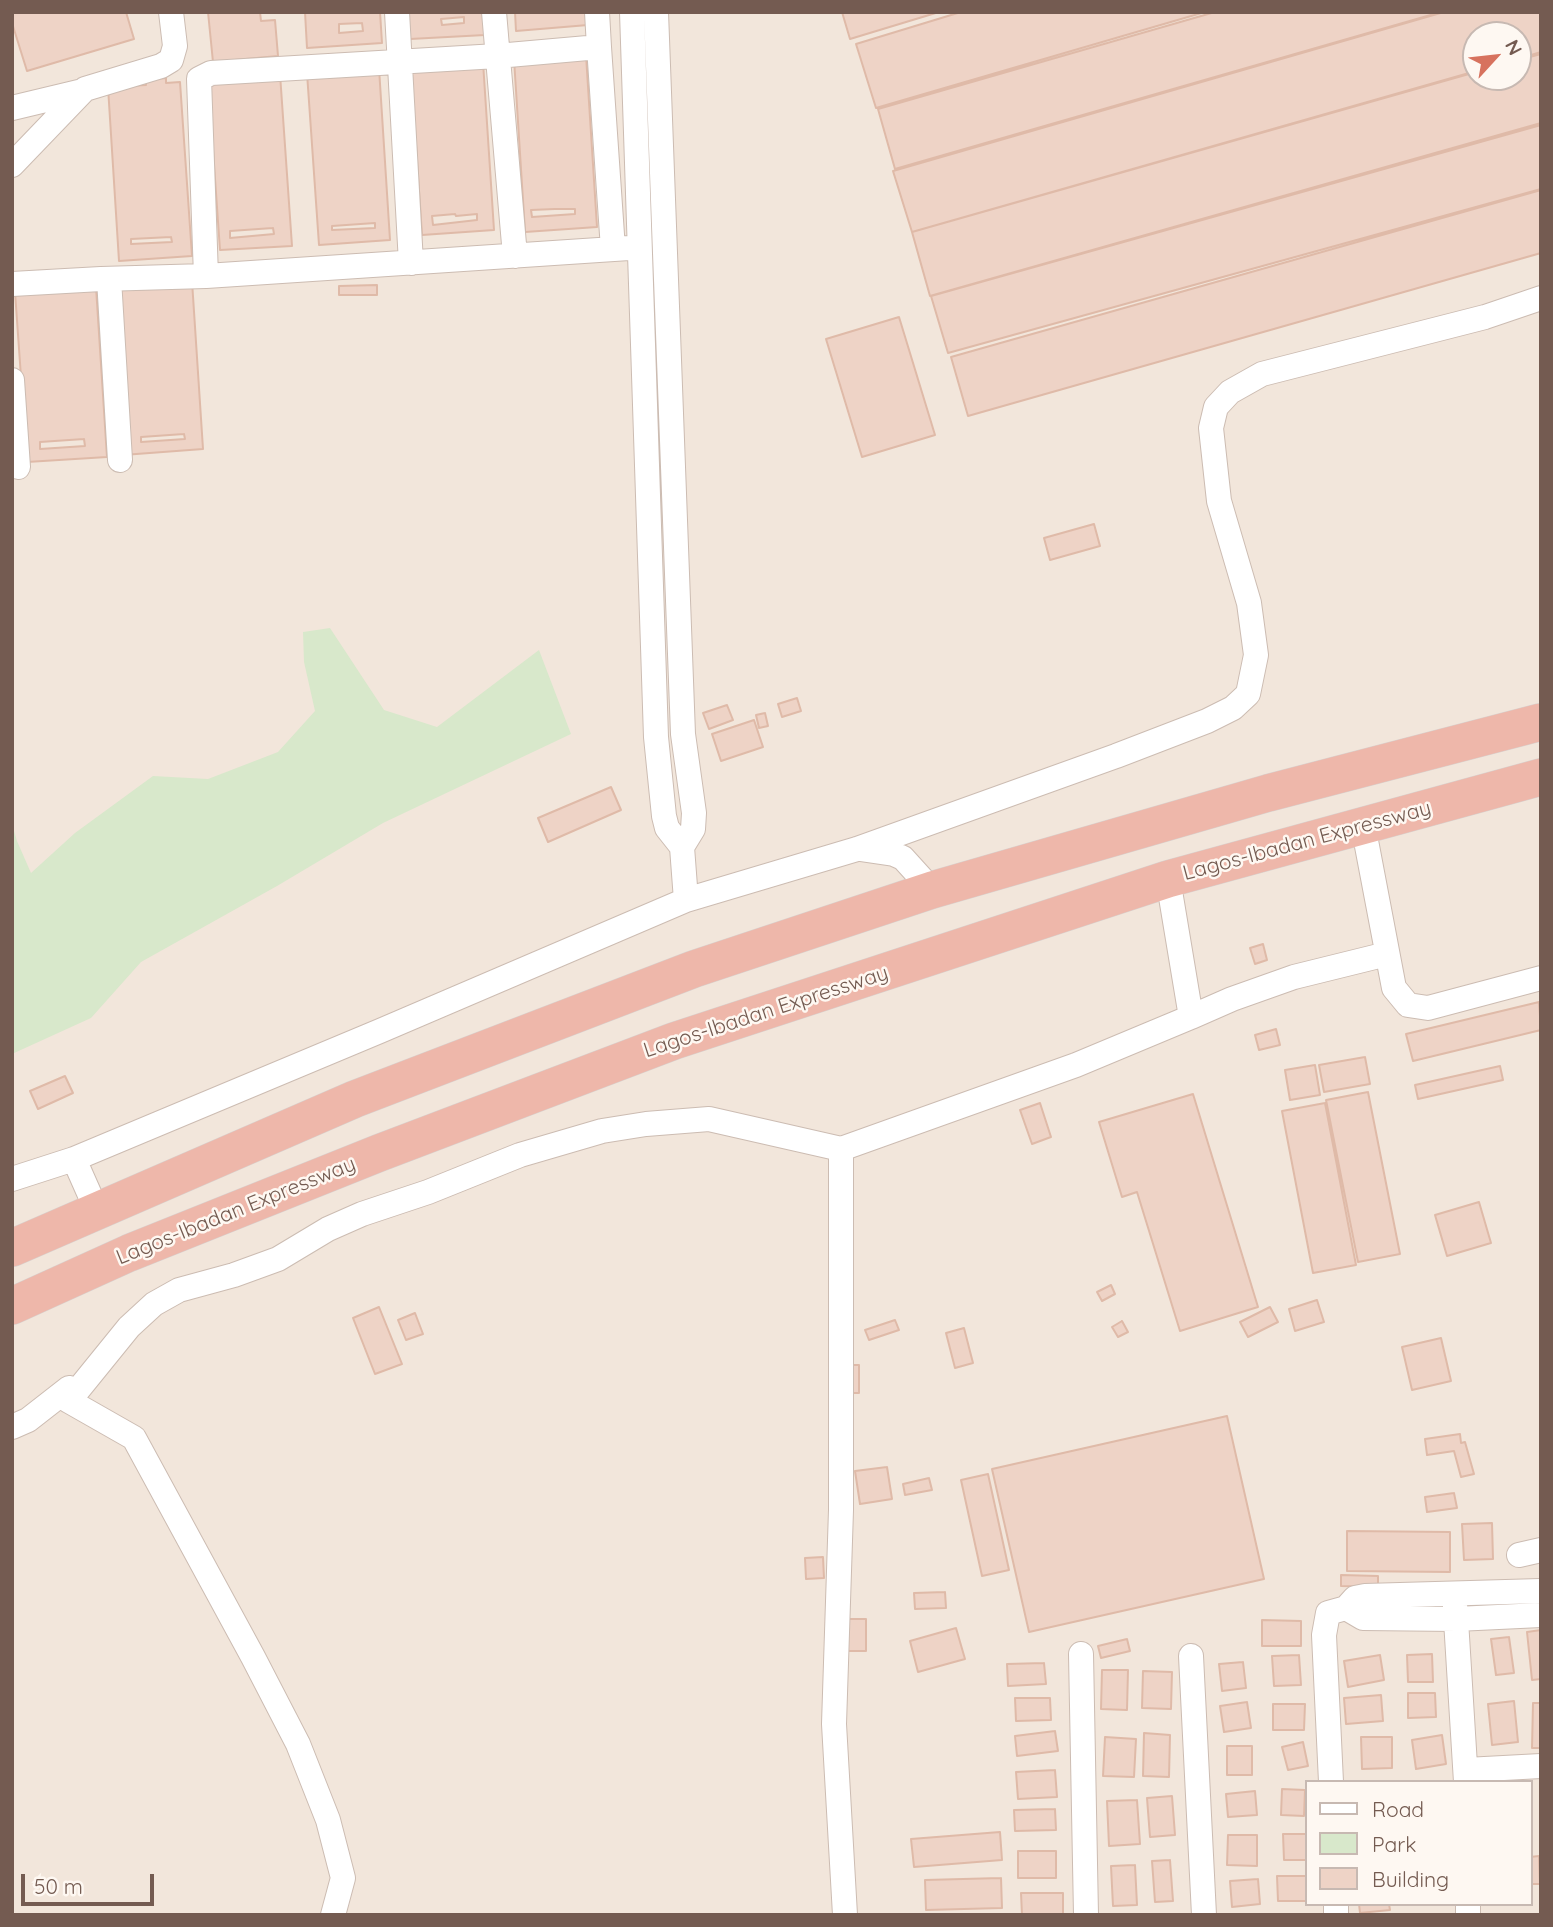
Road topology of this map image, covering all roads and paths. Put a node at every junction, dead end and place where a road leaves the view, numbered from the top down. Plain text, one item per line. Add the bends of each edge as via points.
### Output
1 (171, 12) edge
2 (397, 12) edge
3 (494, 12) edge
4 (597, 12) edge
5 (632, 12) edge
6 (656, 12) edge
7 (599, 47) junction
8 (497, 56) junction
9 (400, 62) junction
10 (83, 90) junction
11 (12, 108) edge
12 (12, 165) edge
13 (640, 247) junction
14 (613, 249) junction
15 (515, 256) junction
16 (411, 263) junction
17 (206, 276) junction
18 (109, 279) junction
19 (12, 284) edge
20 (1541, 298) edge
21 (12, 380) edge
22 (120, 460) dead end
23 (18, 467) dead end
24 (1541, 722) edge
25 (1541, 777) edge
26 (1363, 825) junction
27 (682, 848) junction
28 (857, 849) junction
29 (1168, 879) junction
30 (932, 890) junction
31 (686, 900) junction
32 (1387, 954) junction
33 (1541, 978) edge
34 (1191, 1017) junction
35 (841, 1149) junction
36 (74, 1159) junction
37 (12, 1179) edge
38 (97, 1211) junction
39 (12, 1248) edge
40 (12, 1306) edge
41 (69, 1401) junction
42 (12, 1427) edge
43 (1541, 1591) edge
44 (1454, 1594) junction
45 (1346, 1608) junction
46 (1541, 1615) edge
47 (1457, 1619) junction
48 (1081, 1654) dead end
49 (1191, 1656) dead end
50 (1541, 1766) edge
51 (1466, 1776) edge
52 (1331, 1780) edge
53 (333, 1915) edge
54 (845, 1915) edge
55 (1086, 1915) edge
56 (1204, 1915) edge

1 - 10 street via 171,60
2 - 9 street
3 - 8 street
4 - 7 street
5 - 13 street
6 - 27 street via 683,734 694,813 693,829
7 - 8 street
7 - 14 street
8 - 9 street
8 - 15 street
9 - 16 street
9 - 17 street via 211,73 199,79
10 - 11 street
10 - 12 street
13 - 14 street
13 - 27 street via 656,737 664,816
14 - 15 street
15 - 16 street
16 - 17 street
17 - 18 street
18 - 19 street
18 - 22 street
20 - 28 street via 1485,317 1262,374 1230,392 1216,407 1211,428 1219,501 1249,603 1256,655 1248,694 1233,708 1116,756
21 - 23 street
24 - 30 highway via 1268,793
25 - 26 highway, Lagos-Ibadan Expressway
26 - 29 highway, Lagos-Ibadan Expressway
26 - 32 street
27 - 31 street
28 - 30 street via 903,858
28 - 31 street
29 - 34 street
29 - 40 highway, Lagos-Ibadan Expressway via 674,1041 129,1253
30 - 38 highway via 694,969 368,1094
31 - 36 street
32 - 33 street via 1394,988 1408,1005 1418,1007
32 - 34 street via 1294,977
34 - 35 street via 1076,1065
35 - 41 street via 709,1119 601,1131 520,1155 362,1214 278,1259 180,1290 154,1304 129,1327
35 - 54 street via 841,1510 834,1724
36 - 37 street
36 - 38 street
38 - 39 highway
41 - 42 street via 69,1388
41 - 53 street via 134,1438 298,1744 328,1820 343,1878
43 - 44 street
44 - 45 street via 1365,1596 1355,1598
44 - 47 street
45 - 47 street via 1363,1618
45 - 52 street via 1328,1613 1324,1635
46 - 47 street
47 - 51 street
48 - 55 street
49 - 56 street
50 - 51 street

